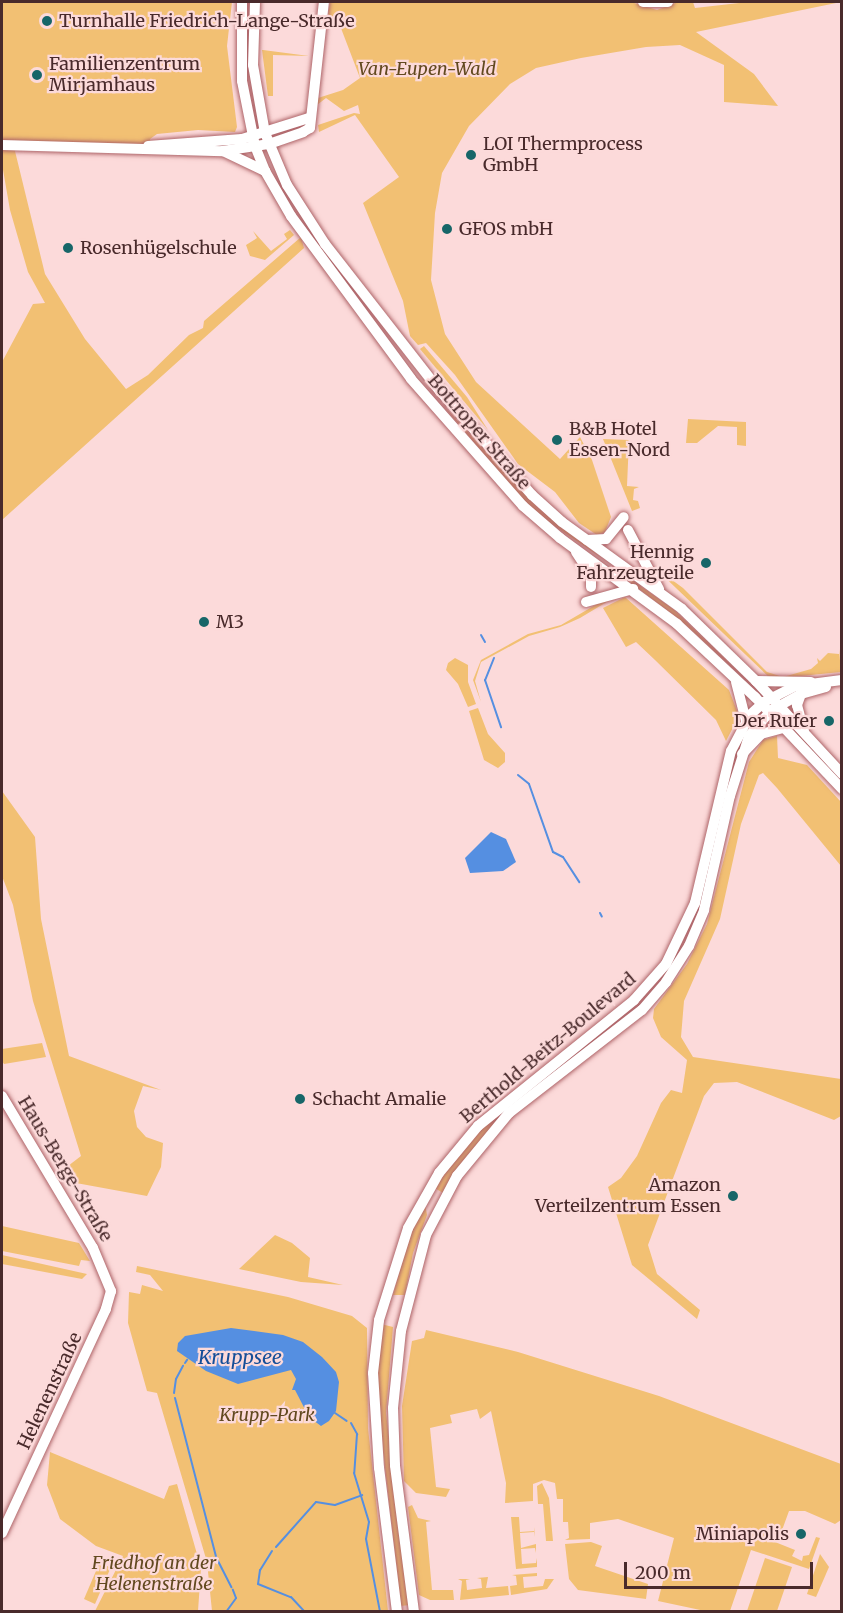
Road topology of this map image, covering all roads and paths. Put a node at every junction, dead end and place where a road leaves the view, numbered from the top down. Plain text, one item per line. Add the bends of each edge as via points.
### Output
1 (242, 2) edge
2 (255, 2) edge
3 (324, 2) edge
4 (643, 2) edge
5 (668, 2) edge
6 (267, 139) junction
7 (254, 141) junction
8 (2, 145) edge
9 (130, 150) junction
10 (223, 151) junction
11 (265, 171) junction
12 (354, 303) junction
13 (400, 340) junction
14 (624, 517) dead end
15 (628, 530) dead end
16 (587, 540) junction
17 (572, 547) junction
18 (591, 587) dead end
19 (633, 589) junction
20 (660, 592) junction
21 (586, 602) dead end
22 (735, 679) junction
23 (842, 680) edge
24 (756, 681) junction
25 (811, 682) junction
26 (842, 686) edge
27 (801, 694) junction
28 (770, 705) junction
29 (746, 721) junction
30 (784, 728) junction
31 (805, 734) junction
32 (742, 754) junction
33 (842, 774) edge
34 (842, 789) edge
35 (2, 1095) edge
36 (100, 1260) joint
37 (2, 1533) edge
38 (397, 1611) edge
39 (414, 1611) edge

1 - 7 main road, Bottroper Straße via 240,65
2 - 6 main road, Bottroper Straße via 253,65
3 - 6 main road via 310,123
4 - 5 main road
6 - 7 main road
6 - 13 main road, Bottroper Straße via 302,210
7 - 9 main road via 168,143
7 - 10 main road
7 - 11 main road, Bottroper Straße
8 - 9 main road
9 - 10 main road
10 - 11 main road
11 - 12 main road, Bottroper Straße via 291,216
12 - 13 main road via 365,309 390,341
12 - 17 main road, Bottroper Straße via 441,416 495,478
13 - 16 main road, Bottroper Straße via 499,460 548,509
14 - 16 main road via 606,539
15 - 20 main road
16 - 20 main road, Bottroper Straße
17 - 18 main road via 588,568
17 - 19 main road, Bottroper Straße
19 - 21 main road
19 - 22 main road, Bottroper Straße
20 - 24 main road, Bottroper Straße
22 - 28 main road, Bottroper Straße
22 - 29 main road
23 - 25 main road, Berthold-Beitz-Boulevard
24 - 25 main road
24 - 28 main road, Bottroper Straße
25 - 28 main road, Berthold-Beitz-Boulevard
26 - 27 main road, Berthold-Beitz-Boulevard
27 - 28 main road, Berthold-Beitz-Boulevard
27 - 31 main road via 797,708
28 - 29 main road, Berthold-Beitz-Boulevard
28 - 30 main road, Bottroper Straße
28 - 31 main road, Bottroper Straße
28 - 32 main road, Berthold-Beitz-Boulevard
29 - 38 main road, Berthold-Beitz-Boulevard via 727,767 695,903 661,970 634,1000 496,1108 451,1156 406,1232 379,1320 373,1373 380,1479
30 - 32 main road via 761,734
30 - 34 main road, Bottroper Straße
31 - 33 main road, Bottroper Straße
32 - 39 main road, Berthold-Beitz-Boulevard via 706,906 677,965 642,1010 525,1099 489,1134 452,1185 421,1246 401,1331 393,1408 394,1460
35 - 36 main road, Haus-Berge-Straße
36 - 37 main road, Helenenstraße via 111,1291 106,1309

